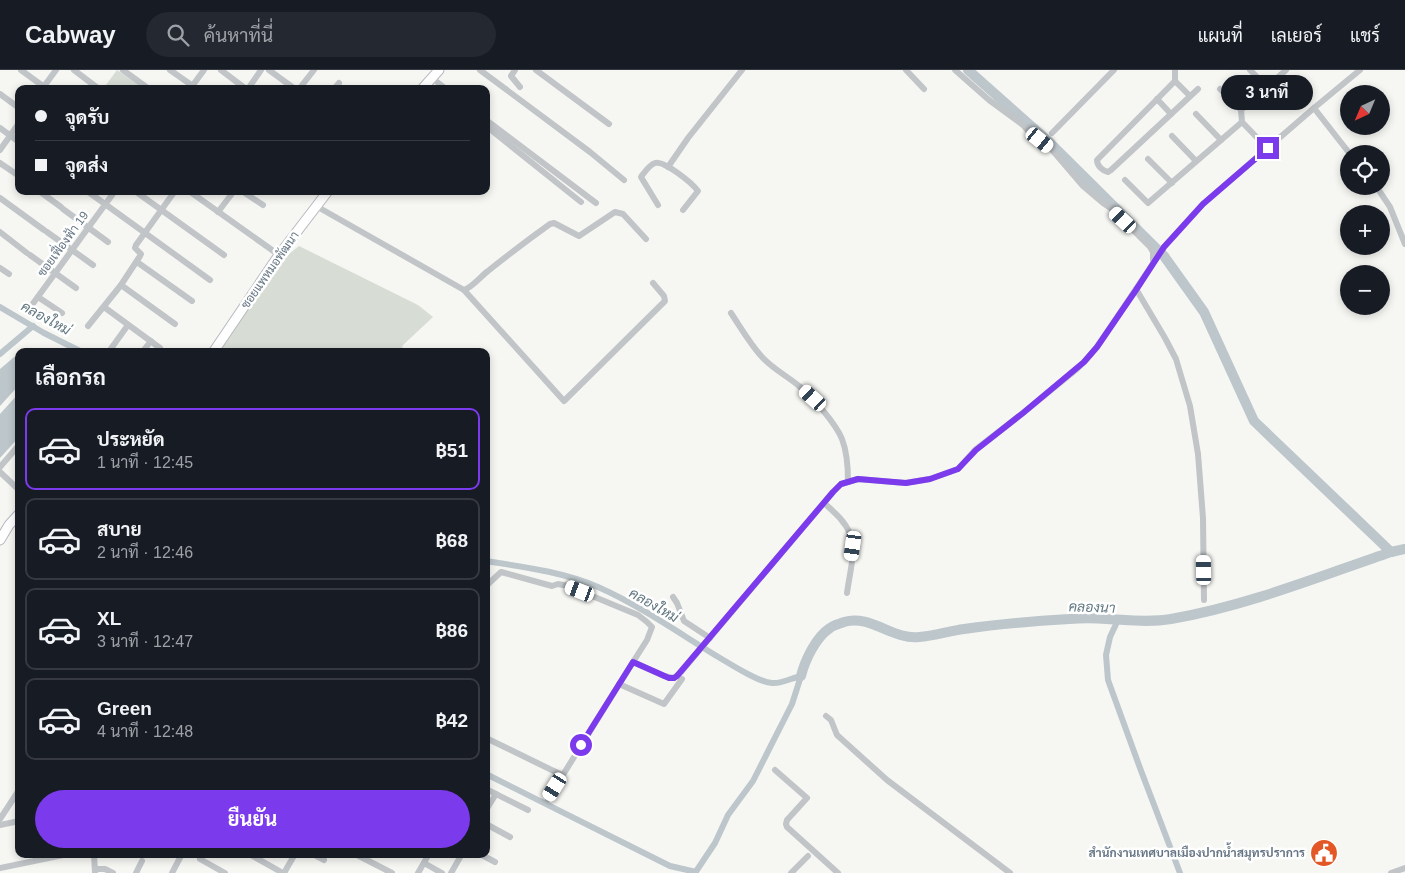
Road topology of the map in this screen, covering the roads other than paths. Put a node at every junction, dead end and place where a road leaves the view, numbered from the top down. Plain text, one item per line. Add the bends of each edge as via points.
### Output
1 (21, 70) edge
2 (56, 70) edge
3 (74, 70) edge
4 (123, 70) edge
5 (170, 70) edge
6 (204, 70) edge
7 (221, 70) edge
8 (261, 70) edge
9 (269, 70) edge
10 (314, 70) edge
11 (439, 70) edge
12 (480, 70) edge
13 (515, 70) edge
14 (536, 70) edge
15 (742, 70) edge
16 (906, 70) edge
17 (955, 70) edge
18 (1114, 70) edge
19 (1175, 70) edge
20 (1250, 70) edge
21 (1286, 70) edge
22 (1360, 70) edge
23 (277, 72) edge
24 (431, 79) junction
25 (1174, 81) junction
26 (40, 85) edge
27 (46, 85) edge
28 (94, 85) edge
29 (143, 85) edge
30 (189, 85) edge
31 (193, 85) edge
32 (242, 85) edge
33 (250, 85) edge
34 (291, 85) edge
35 (302, 85) edge
36 (426, 85) edge
37 (436, 85) edge
38 (440, 85) edge
39 (1267, 86) junction
40 (520, 87) dead end
41 (924, 89) dead end
42 (1198, 89) dead end
43 (1220, 89) dead end
44 (0, 94) edge
45 (1190, 96) junction
46 (1157, 99) junction
47 (15, 105) edge
48 (1314, 108) junction
49 (1241, 110) junction
50 (1171, 114) junction
51 (1196, 114) dead end
52 (1242, 122) junction
53 (490, 123) edge
54 (609, 124) dead end
55 (0, 128) edge
56 (15, 128) edge
57 (490, 129) edge
58 (1052, 133) dead end
59 (10, 135) junction
60 (1172, 136) dead end
61 (15, 139) edge
62 (1221, 140) junction
63 (1343, 145) edge
64 (1268, 148) junction
65 (0, 150) edge
66 (1148, 159) dead end
67 (1196, 161) junction
68 (0, 162) edge
69 (668, 166) junction
70 (15, 173) edge
71 (624, 180) dead end
72 (1125, 180) dead end
73 (1172, 183) junction
74 (44, 195) edge
75 (94, 195) edge
76 (112, 195) edge
77 (140, 195) edge
78 (172, 195) edge
79 (195, 195) edge
80 (231, 195) edge
81 (248, 195) edge
82 (325, 195) edge
83 (1382, 195) edge
84 (0, 198) edge
85 (580, 202) dead end
86 (596, 203) dead end
87 (106, 204) junction
88 (263, 205) dead end
89 (658, 205) dead end
90 (316, 206) junction
91 (161, 210) junction
92 (683, 210) dead end
93 (218, 212) junction
94 (88, 228) junction
95 (0, 232) edge
96 (145, 233) junction
97 (646, 239) dead end
98 (108, 242) dead end
99 (1405, 244) edge
100 (72, 250) junction
101 (224, 255) dead end
102 (279, 255) junction
103 (1154, 260) junction
104 (137, 262) junction
105 (93, 265) dead end
106 (0, 268) edge
107 (56, 273) junction
108 (9, 274) dead end
109 (210, 280) dead end
110 (653, 283) dead end
111 (121, 285) junction
112 (76, 288) dead end
113 (464, 290) junction
114 (1136, 290) junction
115 (38, 297) junction
116 (192, 301) dead end
117 (104, 307) junction
118 (29, 309) dead end
119 (62, 313) dead end
120 (731, 313) dead end
121 (128, 324) junction
122 (175, 324) dead end
123 (88, 326) dead end
124 (151, 341) junction
125 (111, 348) edge
126 (145, 348) edge
127 (160, 348) dead end
128 (216, 348) edge
129 (15, 450) edge
130 (0, 467) edge
131 (0, 472) edge
132 (852, 480) junction
133 (15, 486) edge
134 (824, 503) junction
135 (15, 518) edge
136 (0, 540) edge
137 (490, 582) edge
138 (847, 593) dead end
139 (673, 597) dead end
140 (1204, 600) dead end
141 (708, 641) junction
142 (633, 662) junction
143 (682, 678) dead end
144 (619, 684) junction
145 (826, 716) dead end
146 (490, 740) edge
147 (775, 770) dead end
148 (562, 775) junction
149 (490, 791) edge
150 (496, 794) junction
151 (15, 796) edge
152 (548, 799) dead end
153 (490, 804) edge
154 (528, 810) dead end
155 (0, 819) edge
156 (15, 822) edge
157 (0, 825) edge
158 (490, 826) edge
159 (510, 837) dead end
160 (808, 856) dead end
161 (49, 858) edge
162 (94, 858) edge
163 (180, 858) edge
164 (256, 858) edge
165 (293, 858) edge
166 (320, 858) edge
167 (362, 858) edge
168 (426, 858) edge
169 (427, 858) edge
170 (460, 858) edge
171 (488, 858) edge
172 (200, 859) dead end
173 (324, 860) dead end
174 (142, 861) dead end
175 (495, 862) dead end
176 (0, 868) edge
177 (1405, 868) edge
178 (96, 871) edge
179 (388, 872) edge
180 (113, 873) edge
181 (136, 873) edge
182 (172, 873) edge
183 (225, 873) edge
184 (284, 873) edge
185 (418, 873) edge
186 (442, 873) edge
187 (451, 873) edge
188 (791, 873) edge
189 (838, 873) edge
190 (1010, 873) edge
191 (1391, 873) edge

1 - 26 street
2 - 27 street
3 - 28 street
4 - 29 street
5 - 30 street
6 - 31 street
7 - 32 street
8 - 33 street
9 - 23 street
10 - 35 street
11 - 24 street
12 - 71 street
13 - 40 street via 511,76
14 - 54 street
15 - 69 street
16 - 41 street
17 - 103 street via 1053,150 1083,186 1152,249
18 - 58 street
19 - 25 street
20 - 39 street
21 - 39 street
22 - 48 street
23 - 34 street
24 - 36 street
24 - 37 street
24 - 38 street
25 - 45 street
25 - 46 street
39 - 49 street
42 - 45 street
43 - 49 street
44 - 47 street
45 - 50 street
46 - 50 street
46 - 50 street via 1098,159 1098,164 1106,172 1112,170
48 - 63 street
48 - 64 street
49 - 52 street
51 - 62 street
52 - 62 street
52 - 64 street
53 - 86 street
55 - 59 street
56 - 59 street
57 - 85 street
59 - 61 street
59 - 65 street
60 - 67 street
62 - 67 street
64 - 103 street via 1203,204
66 - 73 street
67 - 73 street
68 - 70 street
69 - 89 street via 655,163 641,177
69 - 92 street via 698,191
72 - 73 street via 1148,203
74 - 94 street
75 - 87 street
76 - 87 street, ซอยเฟื่องฟ้า 19
77 - 91 street
78 - 91 street
79 - 93 street
80 - 93 street
81 - 88 street
82 - 90 street, ซอยแพหมอพัฒนา
83 - 99 street
84 - 100 street
87 - 94 street, ซอยเฟื่องฟ้า 19
87 - 96 street
90 - 102 street, ซอยแพหมอพัฒนา
90 - 113 street
91 - 96 street
91 - 101 street
93 - 102 street
94 - 98 street
94 - 100 street, ซอยเฟื่องฟ้า 19
95 - 107 street
96 - 104 street via 135,246 141,255
96 - 109 street
97 - 113 street via 619,212 578,236 550,224
100 - 105 street
100 - 107 street, ซอยเฟื่องฟ้า 19
102 - 128 street, ซอยแพหมอพัฒนา
103 - 114 street
104 - 111 street
104 - 116 street
106 - 108 street
107 - 112 street
107 - 115 street, ซอยเฟื่องฟ้า 19
110 - 113 street via 665,301 564,402
111 - 117 street
111 - 122 street
114 - 132 street via 1097,347 1077,369 976,450 958,469 935,478 906,483
114 - 140 street via 1176,359 1190,406 1203,518
115 - 118 street, ซอยเฟื่องฟ้า 19
115 - 119 street
117 - 121 street
117 - 123 street
120 - 132 street via 762,357 813,398 839,432
121 - 124 street
121 - 125 street
124 - 126 street
124 - 127 street
129 - 130 street
131 - 133 street
132 - 134 street via 837,487
134 - 138 street via 850,534 853,546
134 - 141 street
135 - 136 street
137 - 142 street via 501,572 552,586 568,586 638,615 652,628
139 - 141 street via 684,621
141 - 142 street via 674,678
142 - 144 street
143 - 144 street via 664,704
144 - 148 street
145 - 190 street via 837,735 887,780
146 - 148 street
147 - 189 street via 806,798 787,820 787,827
148 - 152 street
149 - 150 street
150 - 153 street
150 - 154 street
151 - 155 street
156 - 157 street
158 - 159 street
160 - 188 street
161 - 176 street
162 - 178 street
163 - 182 street
164 - 184 street
165 - 184 street
166 - 173 street
167 - 179 street
168 - 185 street
169 - 186 street
170 - 187 street
171 - 175 street
172 - 183 street
174 - 181 street
177 - 191 street
178 - 180 street via 105,868

